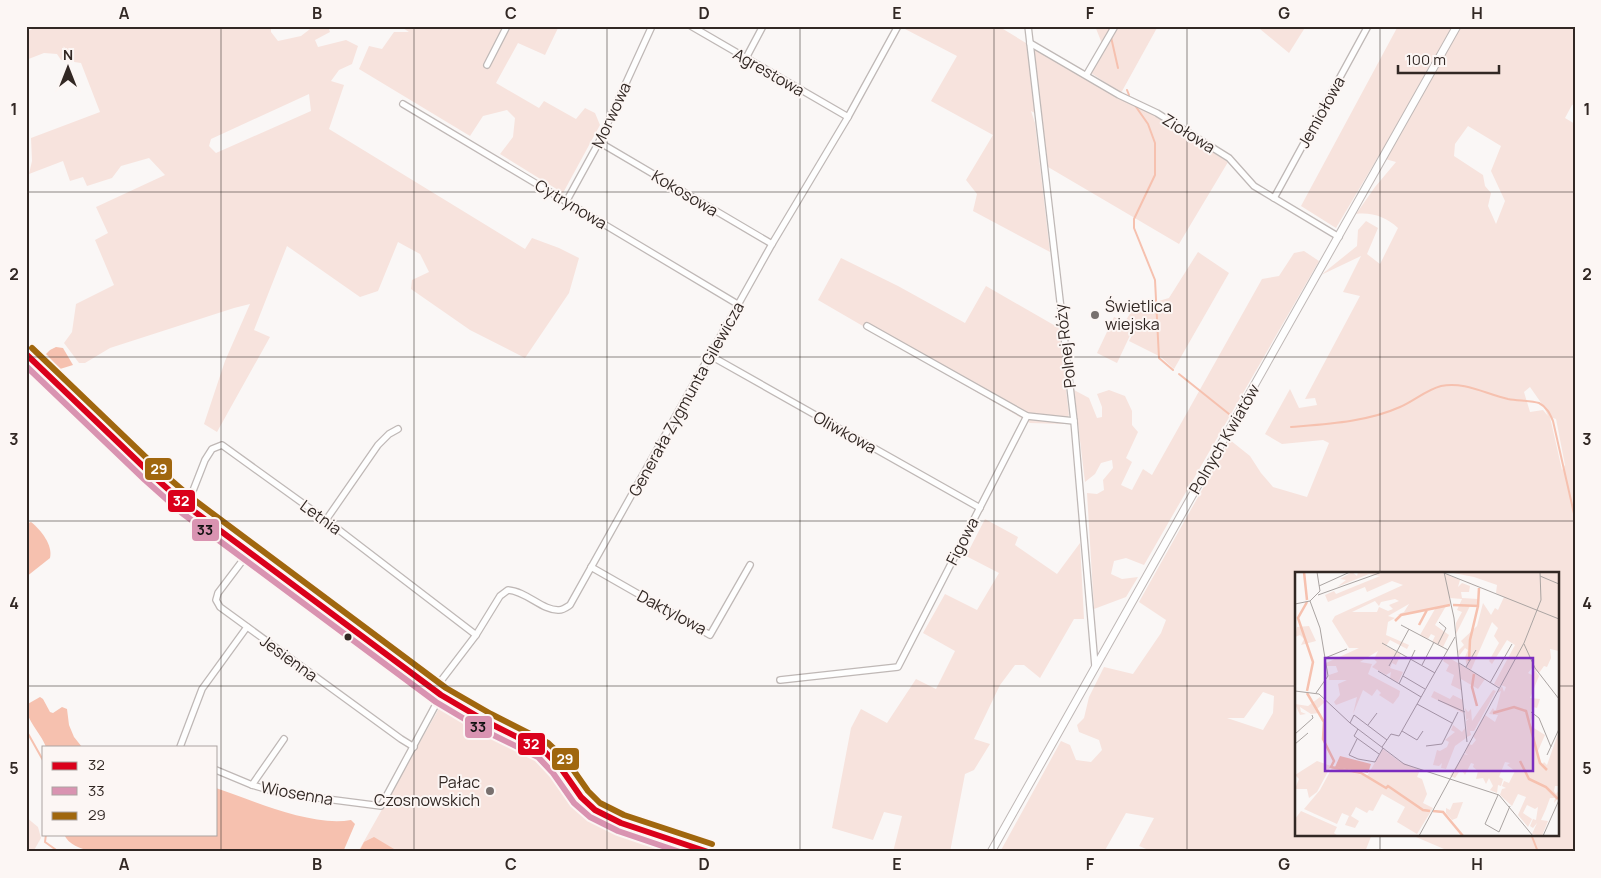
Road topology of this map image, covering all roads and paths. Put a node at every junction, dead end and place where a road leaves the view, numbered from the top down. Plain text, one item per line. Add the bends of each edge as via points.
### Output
1 (507, 26) edge
2 (652, 26) edge
3 (691, 26) edge
4 (763, 26) edge
5 (898, 26) edge
6 (1028, 26) edge
7 (1115, 26) edge
8 (1368, 26) edge
9 (1457, 26) edge
10 (1030, 43) junction
11 (746, 58) junction
12 (488, 64) dead end
13 (1087, 74) junction
14 (403, 104) dead end
15 (848, 117) junction
16 (599, 142) junction
17 (1274, 198) junction
18 (566, 202) junction
19 (1339, 237) junction
20 (772, 244) junction
21 (739, 305) junction
22 (867, 326) dead end
23 (26, 354) edge
24 (711, 356) junction
25 (1027, 416) junction
26 (1074, 422) junction
27 (398, 429) dead end
28 (188, 506) junction
29 (980, 508) junction
30 (326, 520) junction
31 (249, 552) junction
32 (750, 565) dead end
33 (591, 567) junction
34 (247, 627) junction
35 (476, 635) junction
36 (1094, 666) junction
37 (780, 680) dead end
38 (434, 690) junction
39 (441, 695) junction
40 (284, 739) dead end
41 (180, 746) edge
42 (414, 747) junction
43 (218, 771) edge
44 (252, 785) junction
45 (709, 852) edge
46 (991, 852) edge

1 - 12 street
2 - 16 street, Morwowa
3 - 11 street, Agrestowa
4 - 11 street
5 - 15 street, Generała Zygmunta Gilewicza
6 - 10 street, Polnej Róży
7 - 13 street
8 - 17 street, Jemiołowa
9 - 19 street, Polnych Kwiatów
10 - 13 street, Ziołowa
10 - 26 street, Polnej Róży
11 - 15 street, Agrestowa
13 - 17 street, Ziołowa via 1229,158 1254,186
14 - 18 street, Cytrynowa
15 - 20 street, Generała Zygmunta Gilewicza
16 - 18 street, Morwowa
16 - 20 street, Kokosowa
17 - 19 street, Ziołowa
18 - 21 street, Cytrynowa
19 - 36 street, Polnych Kwiatów
20 - 21 street, Generała Zygmunta Gilewicza
21 - 24 street, Generała Zygmunta Gilewicza
22 - 25 street
23 - 28 street
24 - 29 street, Oliwkowa
24 - 33 street, Generała Zygmunta Gilewicza
25 - 26 street
25 - 29 street, Figowa
26 - 36 street, Polnej Róży
27 - 30 street via 378,445
28 - 30 street, Letnia via 205,460 212,449 222,445
28 - 31 street
29 - 37 street, Figowa via 898,667
30 - 35 street, Letnia
31 - 34 street, Jesienna via 216,600 220,607
31 - 38 street
32 - 33 street, Daktylowa via 710,635
33 - 35 street, Generała Zygmunta Gilewicza via 570,605 560,610 508,590 500,596
34 - 41 street via 202,689
34 - 42 street, Jesienna
35 - 38 street, Generała Zygmunta Gilewicza
36 - 46 street, Polnych Kwiatów
38 - 39 street
39 - 42 street
39 - 45 street via 543,750 560,767 581,797 602,814
40 - 44 street
42 - 44 street, Wiosenna via 380,806 280,793
43 - 44 street, Wiosenna

